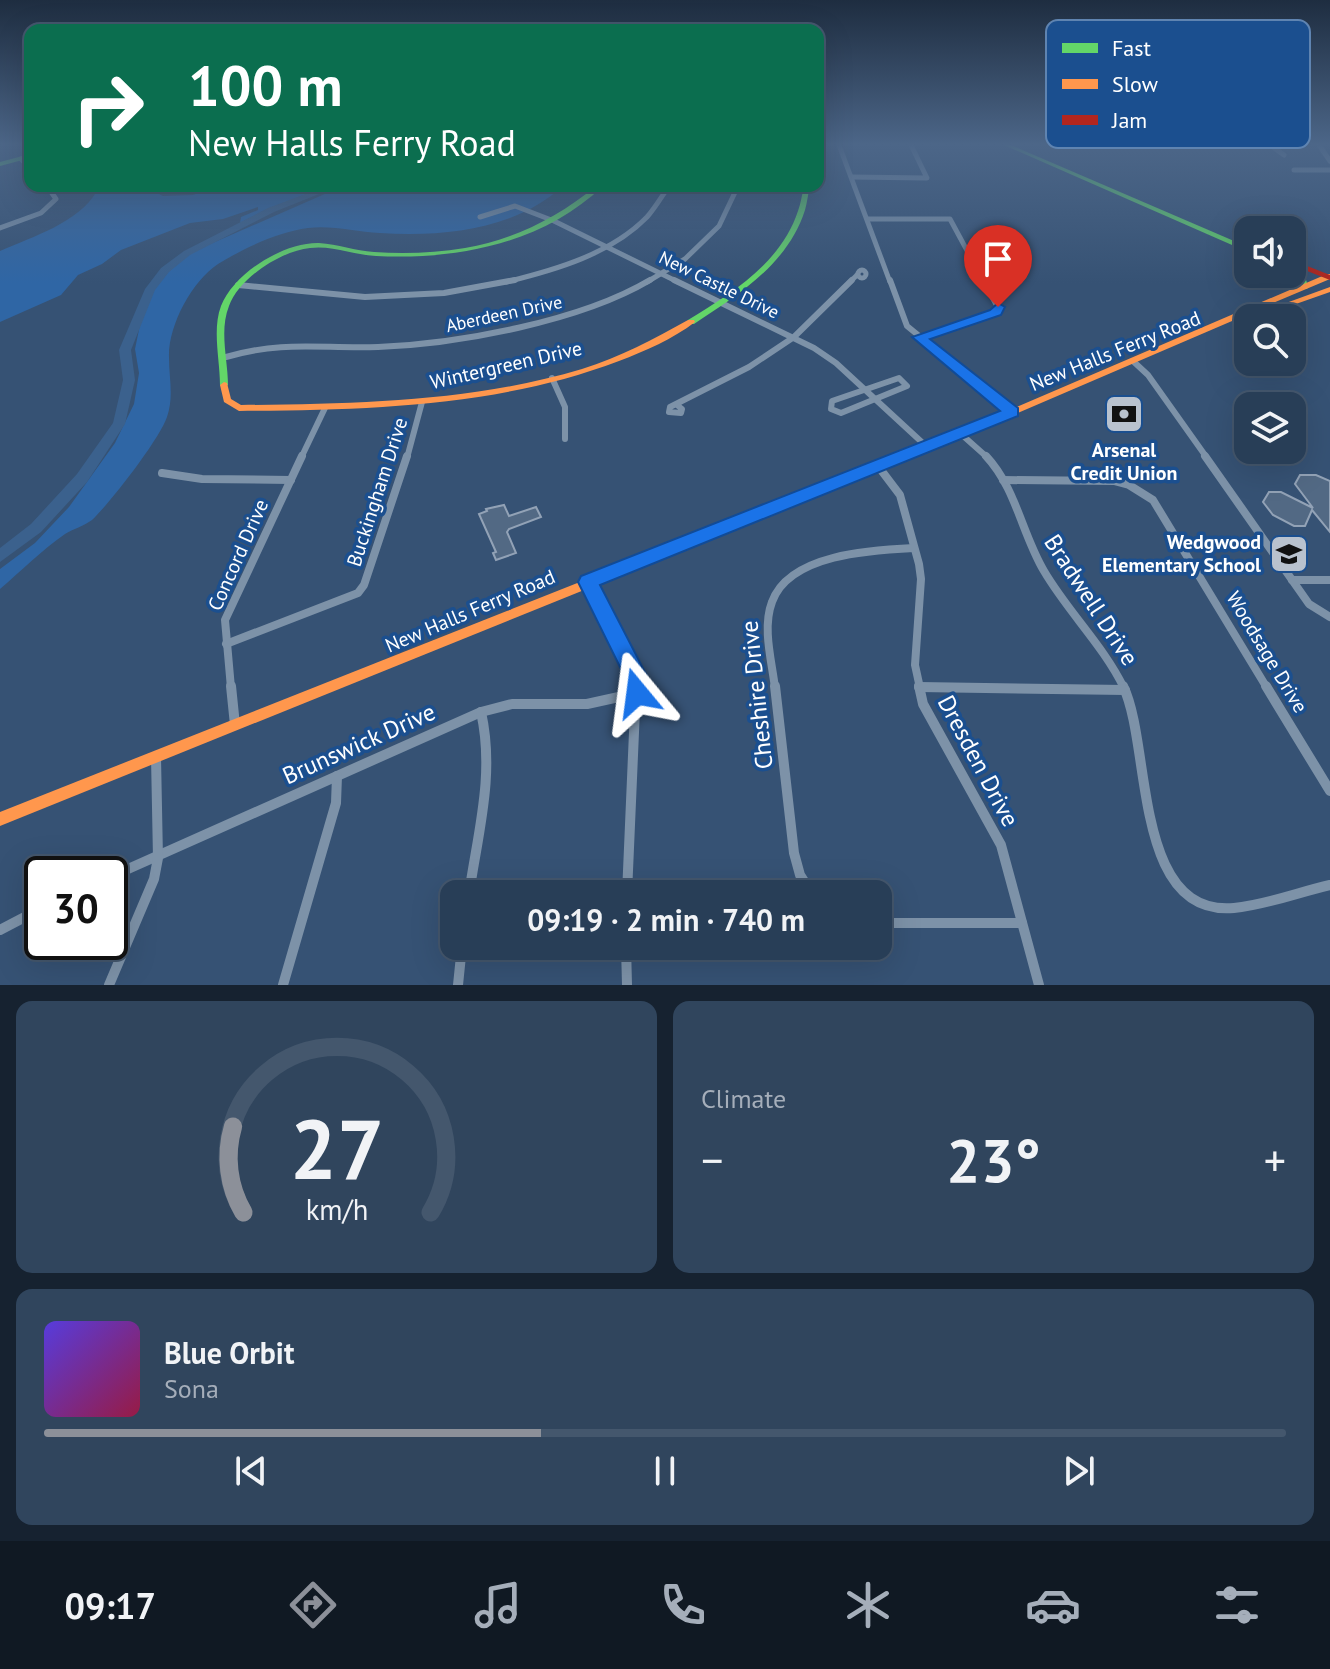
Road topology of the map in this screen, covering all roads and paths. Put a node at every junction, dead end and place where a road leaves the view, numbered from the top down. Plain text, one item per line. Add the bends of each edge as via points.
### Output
1 (857, 191) edge
2 (1116, 191) edge
3 (51, 192) edge
4 (594, 192) edge
5 (666, 192) edge
6 (736, 192) edge
7 (806, 192) edge
8 (480, 217) dead end
9 (868, 219) junction
10 (554, 221) junction
11 (0, 228) edge
12 (1208, 230) junction
13 (1234, 239) edge
14 (1234, 243) edge
15 (605, 246) junction
16 (1306, 269) edge
17 (662, 273) junction
18 (1306, 274) edge
19 (857, 275) dead end
20 (1328, 281) edge
21 (236, 285) junction
22 (1306, 286) edge
23 (1301, 288) edge
24 (724, 303) junction
25 (1264, 304) edge
26 (1285, 304) edge
27 (1234, 319) edge
28 (794, 337) junction
29 (920, 337) junction
30 (226, 357) junction
31 (1134, 362) junction
32 (552, 378) junction
33 (863, 389) junction
34 (875, 401) junction
35 (422, 402) junction
36 (677, 405) dead end
37 (325, 408) junction
38 (1012, 412) junction
39 (961, 434) junction
40 (565, 439) dead end
41 (926, 446) junction
42 (878, 466) junction
43 (162, 473) dead end
44 (291, 480) junction
45 (1003, 480) junction
46 (914, 548) junction
47 (1292, 580) junction
48 (1330, 580) edge
49 (588, 582) junction
50 (1330, 617) edge
51 (226, 644) junction
52 (919, 687) junction
53 (1125, 690) junction
54 (637, 693) junction
55 (481, 712) junction
56 (235, 725) junction
57 (156, 756) junction
58 (337, 776) junction
59 (1330, 791) edge
60 (0, 819) edge
61 (158, 858) junction
62 (128, 870) edge
63 (471, 880) edge
64 (628, 880) edge
65 (803, 880) edge
66 (1330, 885) edge
67 (24, 917) edge
68 (892, 923) edge
69 (1022, 923) junction
70 (0, 930) edge
71 (461, 960) edge
72 (626, 960) edge
73 (109, 985) edge
74 (283, 985) edge
75 (458, 985) edge
76 (627, 985) edge
77 (1039, 985) edge

1 - 9 street
2 - 12 main road
3 - 11 street via 56,199 49,209
4 - 10 main road
5 - 15 street via 640,222
6 - 17 street, Aberdeen Drive via 712,234
7 - 24 main road, Wintergreen Drive via 801,218 786,246
8 - 10 street, New Castle Drive via 515,206
9 - 29 street via 905,320
9 - 29 street via 950,219 999,310
10 - 15 street, New Castle Drive
10 - 21 main road via 511,237 437,252 376,254 308,246 253,271
12 - 13 main road
12 - 14 main road
15 - 17 street, New Castle Drive
15 - 21 street via 537,274 444,293 364,297
16 - 20 main road
17 - 24 street, New Castle Drive
17 - 30 street, Aberdeen Drive via 589,307 491,334 380,347 279,345
18 - 20 main road
19 - 28 street
20 - 22 main road, New Halls Ferry Road
20 - 26 main road, New Halls Ferry Road
21 - 30 main road via 225,308
23 - 25 main road, New Halls Ferry Road
24 - 28 street, New Castle Drive
24 - 32 main road, Wintergreen Drive via 642,347
27 - 31 main road, New Halls Ferry Road
28 - 33 street, New Castle Drive via 836,363
28 - 36 street
29 - 38 street
30 - 37 main road, Wintergreen Drive via 229,405
31 - 38 main road, New Halls Ferry Road
31 - 47 street
32 - 35 main road, Wintergreen Drive
32 - 40 street via 565,407
33 - 34 street, New Castle Drive
33 - 34 street via 899,378 906,382 905,389
33 - 34 street via 832,401 831,409 841,413
34 - 41 street, New Castle Drive
35 - 37 main road, Wintergreen Drive
35 - 51 street, Buckingham Drive via 358,593
37 - 44 street, Concord Drive
38 - 39 main road, New Halls Ferry Road
39 - 41 main road, New Halls Ferry Road
39 - 45 street, Bradwell Drive
41 - 42 main road, New Halls Ferry Road
42 - 46 street, Dresden Drive via 900,495
42 - 49 main road, New Halls Ferry Road
43 - 44 street
44 - 51 street, Concord Drive via 225,620
45 - 53 street, Bradwell Drive via 1037,559 1108,656
45 - 59 street, Woodsage Drive via 1114,481 1153,500
46 - 52 street, Dresden Drive via 921,579 915,665
46 - 65 street, Cheshire Drive via 844,554 791,577 770,599 768,624 794,853
47 - 48 street
47 - 50 street via 1309,604
49 - 54 street via 636,676
49 - 56 main road, New Halls Ferry Road
51 - 56 street, Concord Drive
52 - 53 street
52 - 69 street, Dresden Drive via 932,722 1001,845
53 - 66 street, Bradwell Drive via 1153,833 1164,863 1186,893 1203,904 1234,908
54 - 55 street, Brunswick Drive via 587,704 512,704
54 - 64 street
55 - 58 street, Brunswick Drive
55 - 63 street via 488,787
56 - 57 main road, New Halls Ferry Road
57 - 60 main road, New Halls Ferry Road
57 - 61 street
58 - 61 street, Brunswick Drive
58 - 74 street via 336,803
61 - 62 street, Brunswick Drive
61 - 73 street
67 - 70 street
68 - 69 street
69 - 77 street, Dresden Drive
71 - 75 street
72 - 76 street

